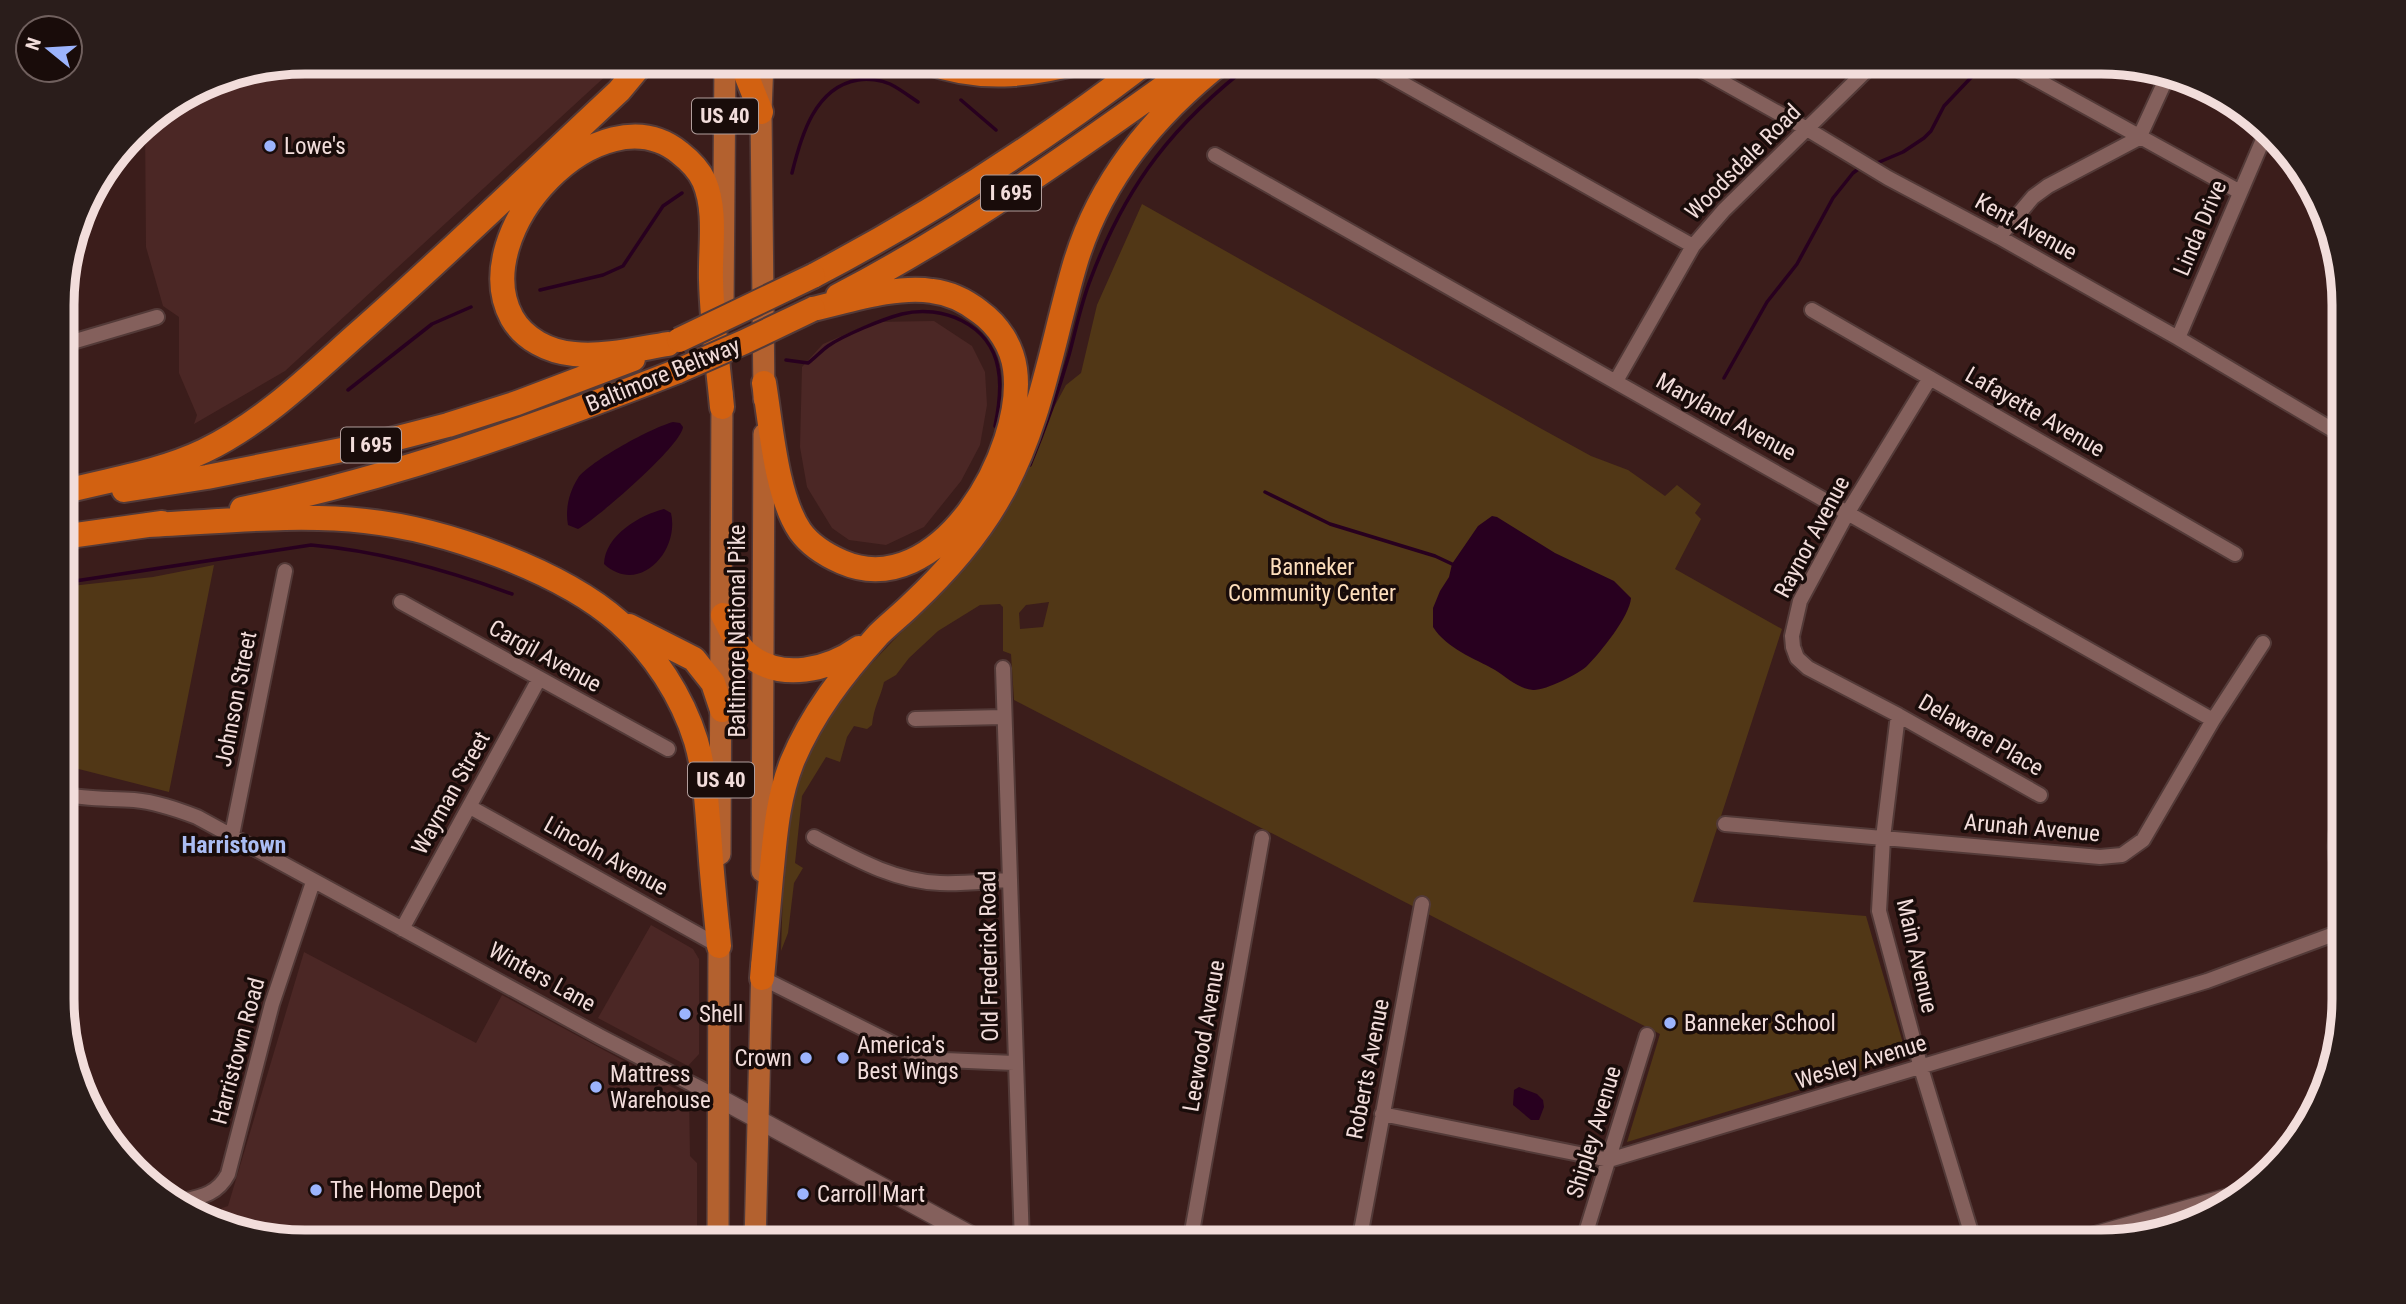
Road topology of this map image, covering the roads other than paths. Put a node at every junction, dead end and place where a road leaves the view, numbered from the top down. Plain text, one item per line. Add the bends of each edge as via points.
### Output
1 (633, 74) edge
2 (645, 74) edge
3 (725, 74) edge
4 (746, 74) edge
5 (762, 74) edge
6 (974, 74) edge
7 (1027, 74) edge
8 (1130, 74) edge
9 (1182, 74) edge
10 (1208, 74) edge
11 (1386, 74) edge
12 (1708, 74) edge
13 (1863, 74) edge
14 (2026, 74) edge
15 (2164, 83) edge
16 (618, 91) junction
17 (761, 112) junction
18 (1807, 129) junction
19 (2139, 138) junction
20 (2263, 139) edge
21 (1215, 155) dead end
22 (2240, 192) junction
23 (1999, 237) junction
24 (1693, 246) junction
25 (813, 309) junction
26 (1812, 310) dead end
27 (158, 317) dead end
28 (2178, 338) junction
29 (74, 342) edge
30 (674, 342) junction
31 (1930, 378) junction
32 (1616, 381) junction
33 (764, 383) junction
34 (722, 407) junction
35 (2332, 429) edge
36 (74, 491) edge
37 (74, 493) edge
38 (1848, 512) junction
39 (148, 525) junction
40 (74, 535) edge
41 (2235, 554) dead end
42 (285, 571) dead end
43 (401, 601) dead end
44 (723, 615) junction
45 (618, 622) junction
46 (879, 634) junction
47 (2263, 643) dead end
48 (763, 663) junction
49 (1003, 668) dead end
50 (539, 679) junction
51 (722, 710) junction
52 (1898, 715) junction
53 (1003, 717) junction
54 (915, 719) dead end
55 (2213, 720) junction
56 (668, 749) dead end
57 (74, 795) edge
58 (2040, 796) dead end
59 (470, 807) junction
60 (1725, 824) dead end
61 (232, 835) junction
62 (814, 837) dead end
63 (1262, 838) dead end
64 (1883, 838) junction
65 (1010, 880) junction
66 (313, 882) junction
67 (1422, 904) dead end
68 (402, 929) junction
69 (2332, 934) edge
70 (719, 946) junction
71 (762, 978) junction
72 (1647, 1035) dead end
73 (1014, 1063) junction
74 (1921, 1068) junction
75 (719, 1098) junction
76 (1382, 1114) junction
77 (759, 1121) junction
78 (1609, 1160) junction
79 (190, 1199) edge
80 (2212, 1202) edge
81 (718, 1230) edge
82 (755, 1230) edge
83 (963, 1230) edge
84 (1021, 1230) edge
85 (1192, 1230) edge
86 (1361, 1230) edge
87 (1587, 1230) edge
88 (1969, 1230) edge
89 (2114, 1230) edge

1 - 16 highway
2 - 16 highway
3 - 34 main road, Baltimore National Pike / US 40
4 - 17 highway
5 - 17 main road, Baltimore National Pike / US 40
6 - 7 highway
8 - 30 highway, Baltimore Beltway / I 695, bridge via 974,184 906,225 813,276
9 - 25 highway, Baltimore Beltway / I 695 via 992,206
10 - 46 highway via 1142,139 1111,181 1085,234 1038,405 1000,496 965,549
11 - 24 street
12 - 18 street, Kent Avenue
13 - 18 street, Woodsdale Road
14 - 19 street
15 - 19 street
16 - 36 highway via 412,286 268,411 204,451
17 - 33 main road, Baltimore National Pike / US 40
18 - 23 street, Kent Avenue
18 - 24 street, Woodsdale Road
19 - 22 street
19 - 23 street via 2040,191
20 - 22 street, Linda Drive
21 - 32 street, Maryland Avenue
22 - 28 street, Linda Drive
23 - 28 street, Kent Avenue
24 - 32 street, Woodsdale Road
25 - 33 highway via 909,290 932,291 969,303 998,329 1009,346 1017,388 1007,437 984,490 945,538 907,564 866,569 829,556 800,532 788,507
25 - 39 highway, Baltimore Beltway / I 695, bridge via 678,371 532,427 392,473 288,500
26 - 31 street, Lafayette Avenue
27 - 29 street
28 - 35 street, Kent Avenue
30 - 34 highway via 606,354 555,351 524,334 506,305 502,267 527,205 573,158 615,139 655,138 673,146 704,180 710,201 711,282
30 - 37 highway, Baltimore Beltway / I 695 via 517,403 382,442 206,477
31 - 38 street, Raynor Avenue
31 - 41 street, Lafayette Avenue
32 - 38 street, Maryland Avenue
33 - 48 main road, Baltimore National Pike / US 40
34 - 44 main road, Baltimore National Pike / US 40
38 - 52 street, Raynor Avenue via 1800,601 1791,636 1793,647 1808,668
38 - 55 street, Maryland Avenue
39 - 40 highway, Baltimore Beltway / I 695
39 - 45 highway via 335,518 399,526 511,559 572,590
42 - 61 street, Johnson Street
43 - 50 street, Cargil Avenue
44 - 48 highway via 739,644
44 - 51 main road, Baltimore National Pike / US 40
45 - 51 highway via 694,659 713,683
45 - 70 highway via 671,685 695,738 707,797
46 - 48 highway via 835,662 812,668 779,670
46 - 71 highway via 825,699 791,765 776,824
47 - 55 street, Arunah Avenue
48 - 71 main road, Baltimore National Pike / US 40
49 - 53 street, Old Frederick Road
50 - 56 street, Cargil Avenue
50 - 59 street, Wayman Street
51 - 70 main road, Baltimore National Pike / US 40
52 - 58 street, Delaware Place
52 - 64 street, Main Avenue
53 - 54 street
53 - 65 street, Old Frederick Road
55 - 64 street, Arunah Avenue via 2143,840 2122,855 2100,857
57 - 61 street, Winters Lane via 162,804
59 - 68 street, Wayman Street
59 - 70 street, Lincoln Avenue
60 - 64 street, Arunah Avenue
61 - 66 street, Winters Lane
62 - 65 street via 880,870 921,882
63 - 85 street, Leewood Avenue
64 - 74 street, Main Avenue via 1879,911
65 - 73 street, Old Frederick Road
66 - 68 street, Winters Lane
66 - 79 street, Harristown Road via 272,1004 228,1174 209,1195
67 - 76 street, Roberts Avenue
68 - 75 street, Winters Lane
69 - 74 street, Wesley Avenue via 2207,981
70 - 75 main road, Baltimore National Pike / US 40
71 - 73 street via 904,1049 945,1060
71 - 77 main road, Baltimore National Pike / US 40
72 - 78 street, Shipley Avenue
73 - 84 street, Old Frederick Road
74 - 78 street, Wesley Avenue
74 - 88 street, Main Avenue
75 - 77 street, Winters Lane
75 - 81 main road, Baltimore National Pike / US 40
76 - 78 street, Wesley Avenue
76 - 86 street, Roberts Avenue
77 - 82 main road, Baltimore National Pike / US 40
77 - 83 street, Winters Lane
78 - 87 street, Shipley Avenue
80 - 89 street

